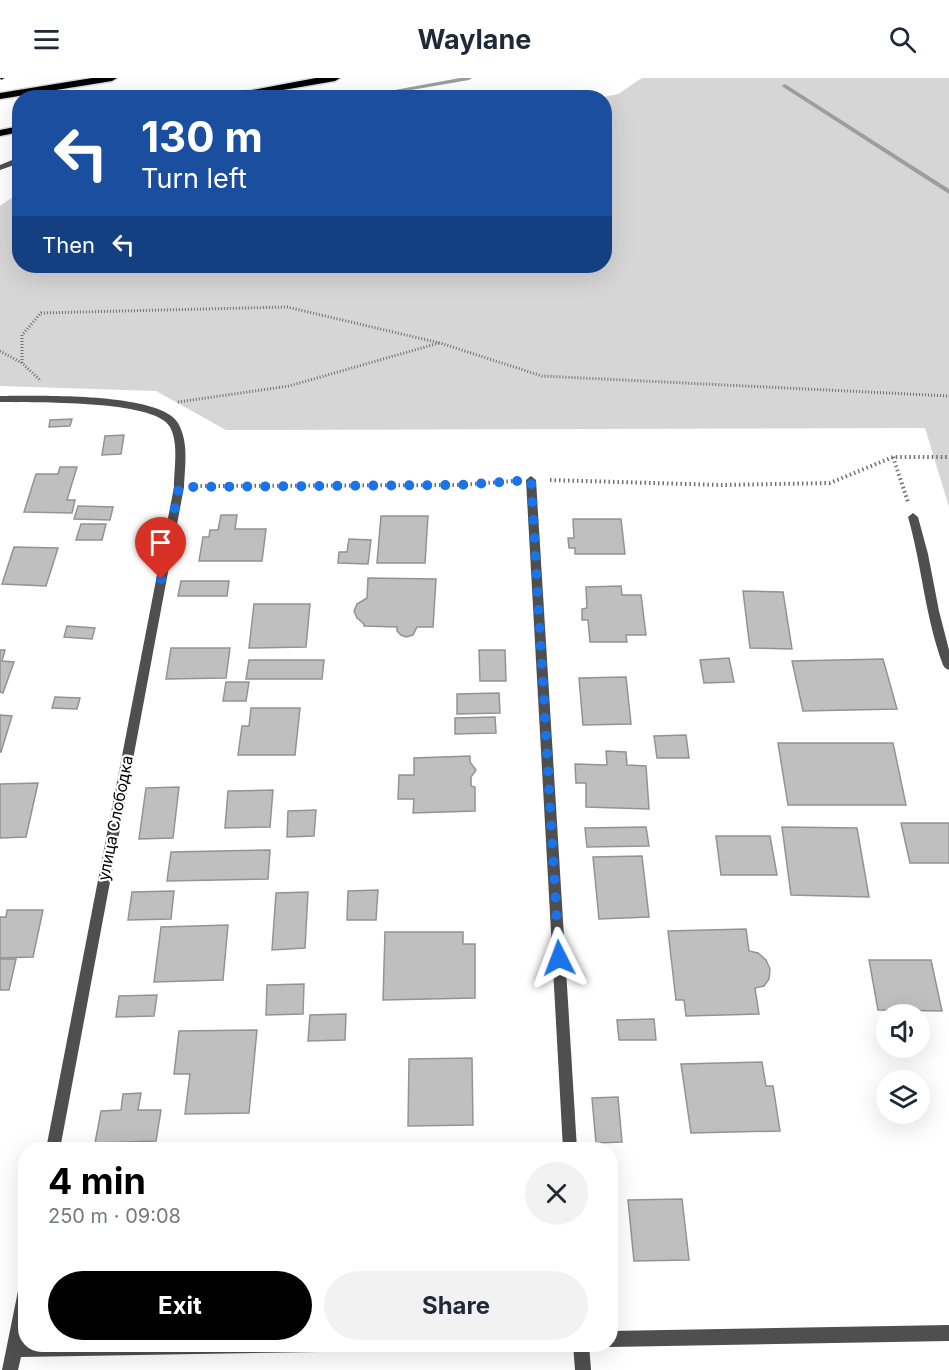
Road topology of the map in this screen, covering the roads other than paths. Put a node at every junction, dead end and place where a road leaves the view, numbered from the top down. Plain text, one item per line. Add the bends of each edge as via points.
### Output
1 (112, 78) edge
2 (335, 78) edge
3 (37, 90) edge
4 (263, 90) edge
5 (0, 399) edge
6 (531, 480) road end
7 (913, 517) road end
8 (949, 665) edge
9 (53, 1142) edge
10 (570, 1142) edge
11 (18, 1333) edge
12 (949, 1333) edge
13 (618, 1339) edge
14 (15, 1349) junction
15 (18, 1349) edge
16 (582, 1352) edge
17 (10, 1370) edge
18 (583, 1370) edge

1 - 3 highway
2 - 4 highway
5 - 9 street, улица Слободка via 115,402 146,407 173,422 179,443 179,487
6 - 10 street
7 - 8 street via 922,544 941,647
11 - 14 street
12 - 13 street
14 - 15 street
14 - 17 street
16 - 18 street

